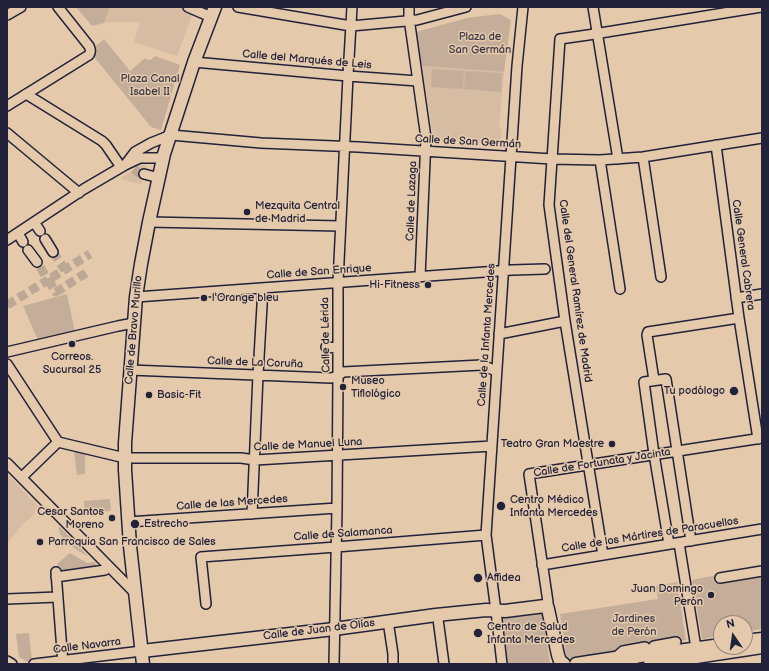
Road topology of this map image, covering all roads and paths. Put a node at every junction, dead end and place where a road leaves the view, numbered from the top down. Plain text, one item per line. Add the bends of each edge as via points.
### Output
1 (21, 7) edge
2 (58, 7) edge
3 (188, 7) edge
4 (238, 7) edge
5 (352, 7) edge
6 (409, 7) edge
7 (466, 7) edge
8 (523, 7) edge
9 (593, 7) edge
10 (761, 7) edge
11 (213, 12) edge
12 (762, 13) edge
13 (7, 14) edge
14 (409, 20) junction
15 (351, 26) junction
16 (598, 33) junction
17 (194, 62) junction
18 (348, 76) junction
19 (418, 81) junction
20 (26, 94) junction
21 (7, 106) edge
22 (7, 133) edge
23 (170, 135) junction
24 (762, 138) edge
25 (716, 145) junction
26 (344, 147) junction
27 (426, 151) junction
28 (511, 156) junction
29 (642, 157) junction
30 (163, 158) junction
31 (552, 159) junction
32 (618, 159) junction
33 (600, 160) junction
34 (123, 166) junction
35 (134, 169) tunnel mouth
36 (144, 174) tunnel mouth
37 (158, 178) junction
38 (79, 193) junction
39 (34, 222) junction
40 (149, 222) junction
41 (340, 226) junction
42 (18, 233) junction
43 (7, 240) edge
44 (53, 252) tunnel mouth
45 (37, 262) tunnel mouth
46 (545, 269) dead end
47 (504, 271) junction
48 (420, 277) junction
49 (661, 277) dead end
50 (338, 282) junction
51 (263, 288) junction
52 (620, 289) dead end
53 (762, 294) edge
54 (136, 297) junction
55 (736, 298) junction
56 (739, 318) junction
57 (565, 321) junction
58 (134, 323) junction
59 (499, 334) junction
60 (326, 347) dead end
61 (338, 348) junction
62 (7, 352) edge
63 (7, 364) edge
64 (130, 370) junction
65 (496, 371) junction
66 (258, 375) junction
67 (338, 376) junction
68 (654, 380) junction
69 (760, 438) edge
70 (58, 442) junction
71 (492, 446) junction
72 (676, 451) junction
73 (654, 454) junction
74 (337, 455) junction
75 (125, 458) junction
76 (255, 460) junction
77 (7, 463) edge
78 (588, 465) junction
79 (22, 477) junction
80 (337, 508) junction
81 (252, 514) junction
82 (128, 522) junction
83 (762, 528) edge
84 (486, 534) junction
85 (691, 541) junction
86 (679, 543) junction
87 (669, 544) junction
88 (336, 547) junction
89 (603, 555) junction
90 (542, 565) junction
91 (105, 570) dead end
92 (762, 571) edge
93 (720, 578) dead end
94 (135, 593) junction
95 (58, 597) junction
96 (7, 599) edge
97 (206, 604) dead end
98 (547, 606) junction
99 (496, 611) junction
100 (436, 615) junction
101 (388, 621) junction
102 (334, 629) junction
103 (676, 642) dead end
104 (713, 647) edge
105 (762, 648) edge
106 (142, 651) junction
107 (696, 652) junction
108 (648, 655) edge
109 (560, 661) edge
110 (64, 662) edge
111 (34, 664) edge
112 (143, 664) edge
113 (334, 664) edge
114 (393, 664) edge
115 (444, 664) edge
116 (502, 664) edge
117 (576, 664) edge
118 (626, 664) edge

1 - 13 street
2 - 20 street via 91,50 89,55
3 - 11 street
4 - 15 street
5 - 15 street, Calle de Lérida
6 - 14 street, Calle de Lazaga
7 - 14 street
8 - 28 street, Calle de la Infanta Mercedes
9 - 16 street
10 - 12 street
10 - 16 street, Calle del General Ramírez de Madrid
11 - 17 main road, Calle de Bravo Murillo
14 - 15 street
14 - 19 street, Calle de Lazaga
15 - 18 street, Calle de Lérida
16 - 31 street, Calle del General Ramírez de Madrid via 560,39
16 - 32 street
17 - 18 street, Calle del Marqués de Leis
17 - 23 main road, Calle de Bravo Murillo
18 - 19 street, Calle del Marqués de Leis
18 - 26 street, Calle de Lérida
19 - 27 street, Calle de Lazaga
20 - 21 street
20 - 34 street via 102,141
22 - 38 street
23 - 26 street, Calle de San Germán
23 - 30 main road, Calle de Bravo Murillo
23 - 34 street via 135,152
24 - 25 street, Calle de San Germán
25 - 29 street, Calle de San Germán
25 - 55 street, Calle General Cabrera
26 - 27 street, Calle de San Germán
26 - 41 street, Calle de Lérida
27 - 28 street, Calle de San Germán
27 - 48 street, Calle de Lazaga
28 - 31 street, Calle de San Germán
28 - 47 street, Calle de la Infanta Mercedes
29 - 32 street, Calle de San Germán
29 - 49 street
30 - 34 street via 140,158
30 - 37 main road, Calle de Bravo Murillo
31 - 33 street, Calle de San Germán
31 - 57 street, Calle del General Ramírez de Madrid via 549,205
32 - 33 street, Calle de San Germán
33 - 52 street
34 - 35 street
34 - 38 street
36 - 37 street
37 - 40 main road, Calle de Bravo Murillo
38 - 39 street
39 - 42 street
39 - 44 street
40 - 41 street
40 - 54 main road, Calle de Bravo Murillo
41 - 50 street, Calle de Lérida
42 - 43 street
42 - 45 street
46 - 47 street, Calle de San Enrique
47 - 48 street, Calle de San Enrique
47 - 59 street, Calle de la Infanta Mercedes
48 - 50 street, Calle de San Enrique
50 - 51 street, Calle de San Enrique
50 - 61 street, Calle de Lérida
51 - 54 street, Calle de San Enrique
51 - 66 street
53 - 55 street
54 - 58 main road, Calle de Bravo Murillo
55 - 56 street, Calle General Cabrera
56 - 68 street via 648,332
56 - 69 street, Calle General Cabrera
57 - 59 street
57 - 78 street, Calle del General Ramírez de Madrid
58 - 62 street
58 - 64 main road, Calle de Bravo Murillo
59 - 65 street, Calle de la Infanta Mercedes
60 - 61 street
61 - 67 street, Calle de Lérida
63 - 70 street
64 - 66 street, Calle de La Coruña
64 - 75 main road, Calle de Bravo Murillo
65 - 67 street, Calle de La Coruña via 482,365 343,372
65 - 71 street, Calle de la Infanta Mercedes
66 - 67 street, Calle de La Coruña via 331,378
66 - 76 street
67 - 74 street, Calle de Lérida via 333,416
68 - 72 street via 666,379
68 - 73 street via 644,382
69 - 72 street, Calle de Fortunata y Jacinta
70 - 75 street, Calle de Manuel Luna
70 - 79 street
71 - 74 street, Calle de Manuel Luna
71 - 84 street, Calle de la Infanta Mercedes
72 - 73 street, Calle de Fortunata y Jacinta
72 - 85 street
73 - 78 street, Calle de Fortunata y Jacinta
73 - 87 street
74 - 76 street, Calle de Manuel Luna
74 - 80 street, Calle de Lérida
75 - 76 street, Calle de Manuel Luna
75 - 82 main road, Calle de Bravo Murillo
76 - 81 street
77 - 79 street
78 - 89 street, Calle del General Ramírez de Madrid
78 - 90 street, Calle de Fortunata y Jacinta via 529,474
79 - 94 street
80 - 81 street, Calle de las Mercedes
80 - 88 street, Calle de Lérida
81 - 82 street, Calle de las Mercedes
82 - 94 main road, Calle de Bravo Murillo
83 - 85 street, Calle de los Mártires de Paracuellos
84 - 88 street, Calle de Salamanca
84 - 99 street, Calle de la Infanta Mercedes
85 - 86 street, Calle de los Mártires de Paracuellos
86 - 87 street, Calle de los Mártires de Paracuellos
86 - 107 street
87 - 89 street, Calle de los Mártires de Paracuellos
88 - 97 street, Calle de Salamanca via 201,557
88 - 102 street, Calle de Lérida
89 - 90 street, Calle de los Mártires de Paracuellos
90 - 98 street, Calle de Fortunata y Jacinta
91 - 95 street via 55,577
92 - 93 street
94 - 106 main road, Calle de Bravo Murillo
95 - 96 street
95 - 110 street
98 - 99 main road, Calle de Juan de Olías
98 - 109 main road, Calle de Fortunata y Jacinta
99 - 100 main road, Calle de Juan de Olías
99 - 116 street, Calle de la Infanta Mercedes
100 - 101 main road, Calle de Juan de Olías
100 - 115 street
101 - 102 main road, Calle de Juan de Olías
101 - 114 street
102 - 106 main road, Calle de Juan de Olías
102 - 113 street, Calle de Lérida
103 - 108 street via 654,646
104 - 107 main road
105 - 107 main road
106 - 110 street, Calle Navarra
106 - 112 main road, Calle de Bravo Murillo
107 - 108 main road
108 - 117 main road
108 - 118 street via 629,660
110 - 111 street, Calle Navarra

